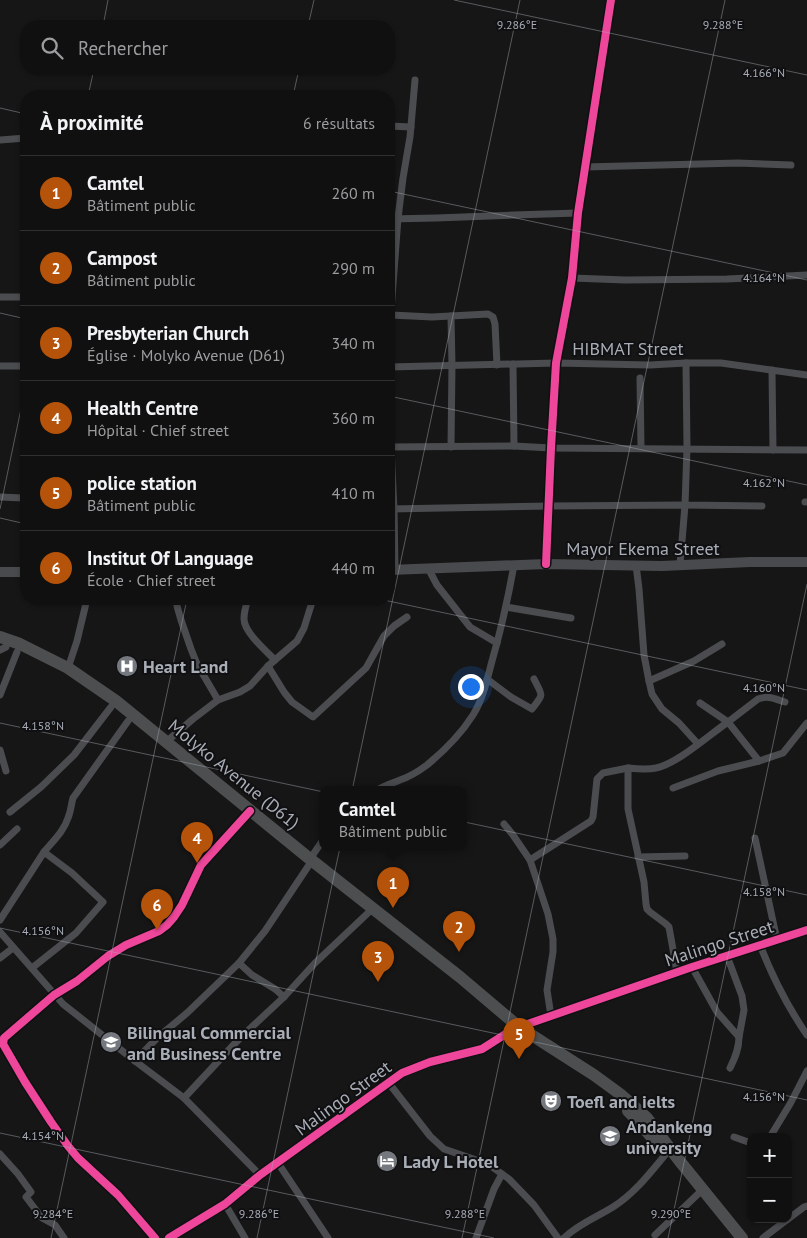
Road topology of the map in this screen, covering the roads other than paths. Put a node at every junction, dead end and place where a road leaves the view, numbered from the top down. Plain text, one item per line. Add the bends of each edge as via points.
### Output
1 (611, 0) edge
2 (415, 80) dead end
3 (395, 126) edge
4 (411, 127) junction
5 (20, 138) edge
6 (0, 140) edge
7 (791, 165) dead end
8 (585, 167) junction
9 (578, 213) junction
10 (395, 218) edge
11 (398, 218) junction
12 (395, 245) edge
13 (807, 275) edge
14 (572, 278) junction
15 (0, 297) edge
16 (20, 297) edge
17 (395, 315) edge
18 (451, 316) junction
19 (556, 363) junction
20 (686, 363) junction
21 (513, 364) junction
22 (497, 365) junction
23 (0, 366) edge
24 (20, 366) edge
25 (452, 366) junction
26 (395, 367) edge
27 (772, 370) junction
28 (807, 375) edge
29 (640, 378) dead end
30 (451, 446) junction
31 (514, 446) junction
32 (395, 447) edge
33 (551, 448) junction
34 (641, 448) junction
35 (687, 448) junction
36 (773, 450) junction
37 (807, 450) edge
38 (0, 498) edge
39 (20, 498) edge
40 (685, 505) junction
41 (549, 506) junction
42 (762, 506) dead end
43 (395, 509) edge
44 (807, 562) edge
45 (546, 564) junction
46 (514, 565) junction
47 (636, 565) junction
48 (680, 565) junction
49 (428, 568) junction
50 (395, 570) edge
51 (0, 572) edge
52 (20, 572) edge
53 (85, 605) edge
54 (177, 605) edge
55 (246, 605) edge
56 (311, 605) edge
57 (506, 607) junction
58 (407, 617) dead end
59 (571, 618) dead end
60 (498, 643) junction
61 (722, 644) dead end
62 (5, 646) edge
63 (275, 660) junction
64 (268, 666) junction
65 (68, 668) junction
66 (534, 679) dead end
67 (488, 680) junction
68 (649, 681) junction
69 (0, 695) edge
70 (218, 700) junction
71 (700, 702) dead end
72 (785, 702) dead end
73 (111, 707) junction
74 (128, 721) junction
75 (728, 722) junction
76 (807, 723) edge
77 (166, 742) junction
78 (698, 744) junction
79 (0, 750) edge
80 (759, 761) junction
81 (628, 768) junction
82 (6, 771) dead end
83 (384, 786) edge
84 (674, 788) dead end
85 (10, 812) dead end
86 (248, 813) junction
87 (504, 824) dead end
88 (17, 829) dead end
89 (755, 838) dead end
90 (0, 845) edge
91 (319, 847) edge
92 (44, 852) junction
93 (638, 856) junction
94 (685, 856) dead end
95 (530, 860) junction
96 (310, 862) junction
97 (368, 913) junction
98 (0, 920) edge
99 (807, 930) edge
100 (0, 932) edge
101 (777, 940) junction
102 (760, 945) junction
103 (13, 948) junction
104 (727, 956) junction
105 (0, 958) edge
106 (239, 963) junction
107 (692, 967) junction
108 (32, 968) junction
109 (677, 972) junction
110 (54, 995) junction
111 (284, 997) junction
112 (551, 1016) junction
113 (516, 1029) junction
114 (807, 1035) edge
115 (739, 1037) junction
116 (135, 1061) junction
117 (730, 1068) dead end
118 (807, 1071) edge
119 (388, 1082) junction
120 (184, 1098) junction
121 (772, 1133) edge
122 (734, 1137) dead end
123 (747, 1142) edge
124 (0, 1154) edge
125 (665, 1155) junction
126 (278, 1163) junction
127 (502, 1174) junction
128 (260, 1175) junction
129 (698, 1194) junction
130 (225, 1204) junction
131 (807, 1206) edge
132 (792, 1216) edge
133 (783, 1223) edge
134 (655, 1235) dead end
135 (64, 1238) edge
136 (155, 1238) edge
137 (169, 1238) edge
138 (245, 1238) edge
139 (328, 1238) edge
140 (476, 1238) edge
141 (558, 1238) edge
142 (564, 1238) edge
143 (732, 1238) edge
144 (742, 1238) edge
145 (763, 1238) edge

1 - 8 street
2 - 4 street
3 - 4 street
4 - 11 street
5 - 6 street
7 - 8 street via 738,162
8 - 9 street
9 - 11 street
9 - 14 street
10 - 11 street
11 - 12 street
13 - 14 street via 728,279
14 - 19 street
15 - 16 street
17 - 18 street
18 - 22 street via 488,314 493,317
18 - 25 street
19 - 20 street, HIBMAT Street
19 - 21 street, HIBMAT Street
19 - 33 street
20 - 27 street, HIBMAT Street via 721,363
20 - 35 street
21 - 22 street, HIBMAT Street
21 - 31 street
22 - 25 street, HIBMAT Street
23 - 24 street
25 - 26 street, HIBMAT Street
25 - 30 street
27 - 28 street, HIBMAT Street
27 - 36 street
29 - 34 street
30 - 31 street
30 - 32 street
31 - 33 street
33 - 34 street
33 - 41 street
34 - 35 street
35 - 36 street
35 - 40 street
36 - 37 street
38 - 39 street
40 - 41 street
40 - 42 street
40 - 48 street
41 - 43 street
41 - 45 street
44 - 48 street, Mayor Ekema Street
45 - 46 street, Mayor Ekema Street
45 - 47 street, Mayor Ekema Street
46 - 49 street, Mayor Ekema Street
46 - 57 street
47 - 48 street, Mayor Ekema Street
47 - 68 street
49 - 50 street, Mayor Ekema Street
49 - 60 street via 437,585 470,627
51 - 52 street
53 - 65 street
54 - 70 street via 196,664
55 - 63 street via 245,626
56 - 63 street via 297,641
57 - 59 street
57 - 60 street
58 - 64 street via 384,636 366,668 313,717 292,702
60 - 67 street
61 - 68 street via 694,661
62 - 65 highway, Molyko Avenue (D61) via 20,644
62 - 69 street
62 - 73 highway, Molyko Avenue (D61) via 66,676
63 - 64 street
64 - 70 street via 250,686
65 - 77 highway, Molyko Avenue (D61) via 116,701
66 - 67 street via 542,694 532,709
67 - 83 street via 474,714 449,744 426,766
68 - 78 street via 652,694 662,709
70 - 77 street
71 - 75 street
72 - 75 street via 763,697
73 - 74 highway, Molyko Avenue (D61)
73 - 85 street via 79,749
74 - 86 highway, Molyko Avenue (D61) via 200,780
74 - 92 street via 73,798 66,825
75 - 78 street
75 - 80 street
76 - 80 street via 783,753
77 - 86 highway, Molyko Avenue (D61)
78 - 81 street via 664,766
79 - 82 street
80 - 84 street via 718,771
81 - 93 street via 628,809
81 - 95 street via 603,773 597,779 591,820
86 - 96 highway, Molyko Avenue (D61)
86 - 110 street via 201,865 182,905 167,925 108,956
87 - 95 street
88 - 90 street
89 - 101 street
91 - 96 street
92 - 98 street
92 - 108 street via 103,902 76,933
93 - 94 street
93 - 109 street via 647,909 669,927
95 - 112 street via 553,939 547,990
96 - 97 highway, Molyko Avenue (D61)
96 - 106 street via 269,925
96 - 113 highway, Molyko Avenue (D61) via 412,939
97 - 111 street
97 - 113 highway, Molyko Avenue (D61)
99 - 101 street, Malingo Street
100 - 103 street
101 - 102 street, Malingo Street
102 - 104 street, Malingo Street
102 - 114 street via 771,974
103 - 105 street
103 - 108 street
104 - 107 street, Malingo Street
104 - 115 street via 742,996 744,1010
106 - 111 street
106 - 116 street
107 - 109 street, Malingo Street
107 - 115 street via 717,1012
108 - 110 street
109 - 112 street, Malingo Street
110 - 116 street
110 - 136 street via 4,1038 3,1044 68,1146 118,1195
111 - 120 street
112 - 113 street, Malingo Street
113 - 119 street, Malingo Street via 482,1049 430,1062
113 - 125 highway, Molyko Avenue (D61) via 613,1098 638,1121
113 - 144 highway, Molyko Avenue (D61) via 594,1075 647,1118
115 - 117 street via 736,1057
116 - 120 street
118 - 121 street
119 - 126 street, Malingo Street
119 - 127 street via 430,1136 444,1148 488,1164
120 - 128 street
122 - 123 street
124 - 135 street via 31,1192 26,1197 42,1218 55,1225
125 - 129 highway, Molyko Avenue (D61)
125 - 142 street via 618,1203 570,1231
126 - 128 street, Malingo Street
126 - 139 street
127 - 140 street
127 - 141 street via 534,1204
128 - 130 street, Malingo Street
129 - 134 street
129 - 143 highway, Molyko Avenue (D61)
130 - 137 street, Malingo Street
130 - 138 street
131 - 132 street
133 - 145 street

